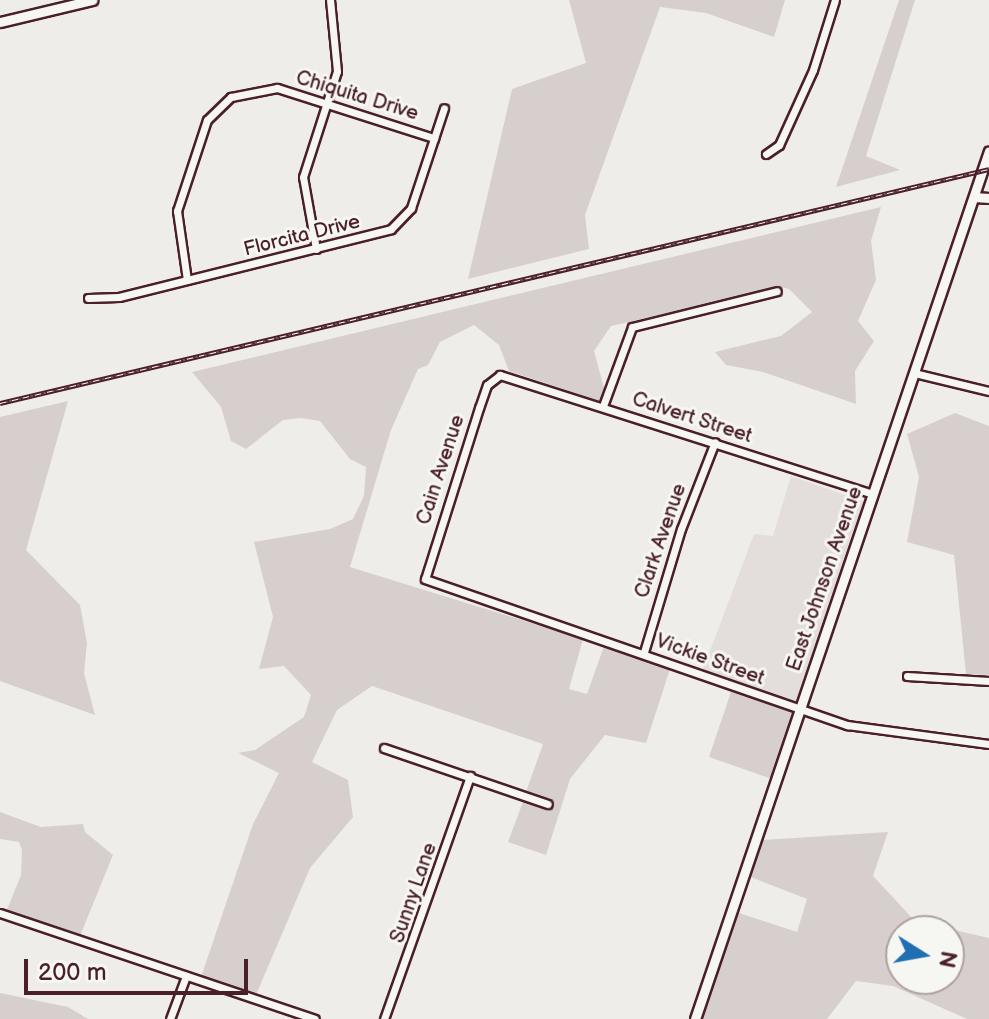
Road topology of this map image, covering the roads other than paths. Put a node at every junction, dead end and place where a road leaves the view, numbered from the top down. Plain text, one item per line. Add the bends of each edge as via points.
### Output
1 (92, 0) edge
2 (330, 0) edge
3 (835, 0) edge
4 (0, 22) edge
5 (329, 101) junction
6 (444, 108) dead end
7 (434, 138) junction
8 (989, 151) edge
9 (766, 154) dead end
10 (974, 197) junction
11 (989, 198) edge
12 (316, 249) junction
13 (187, 280) junction
14 (777, 291) dead end
15 (88, 298) dead end
16 (914, 373) junction
17 (500, 375) joint
18 (989, 391) edge
19 (603, 406) junction
20 (715, 442) junction
21 (873, 494) junction
22 (427, 582) joint
23 (644, 652) junction
24 (907, 676) dead end
25 (989, 681) edge
26 (800, 708) junction
27 (989, 744) edge
28 (384, 748) dead end
29 (470, 776) junction
30 (548, 804) dead end
31 (0, 913) edge
32 (186, 976) junction
33 (285, 1009) junction
34 (170, 1019) edge
35 (282, 1019) edge
36 (315, 1019) edge
37 (384, 1019) edge
38 (695, 1019) edge

1 - 4 main road
2 - 5 street via 338,53
3 - 9 street via 813,70 779,145
5 - 7 street, Chiquita Drive
5 - 12 street via 303,177
5 - 13 street, Chiquita Drive via 264,87 241,92 213,111 177,211
6 - 7 street, Florcita Drive
7 - 12 street, Florcita Drive via 411,208 399,223 384,233
8 - 10 main road, East Johnson Avenue
10 - 11 main road
10 - 16 main road, East Johnson Avenue
12 - 13 street, Florcita Drive
13 - 15 street, Florcita Drive via 112,298
14 - 19 street via 632,327
16 - 18 street
16 - 21 main road, East Johnson Avenue
17 - 19 street, Calvert Street
17 - 22 street, Cain Avenue via 487,385 429,561
19 - 20 street, Calvert Street
20 - 21 street, Calvert Street
20 - 23 street, Clark Avenue
21 - 26 main road, East Johnson Avenue
22 - 23 street, Vickie Street
23 - 26 street, Vickie Street via 651,659
24 - 25 street
26 - 27 street, Vickie Street via 868,731
26 - 38 main road, East Johnson Avenue
28 - 29 street
29 - 30 street
29 - 37 street, Sunny Lane
31 - 32 street
32 - 33 street
32 - 34 street
33 - 35 street
33 - 36 street

